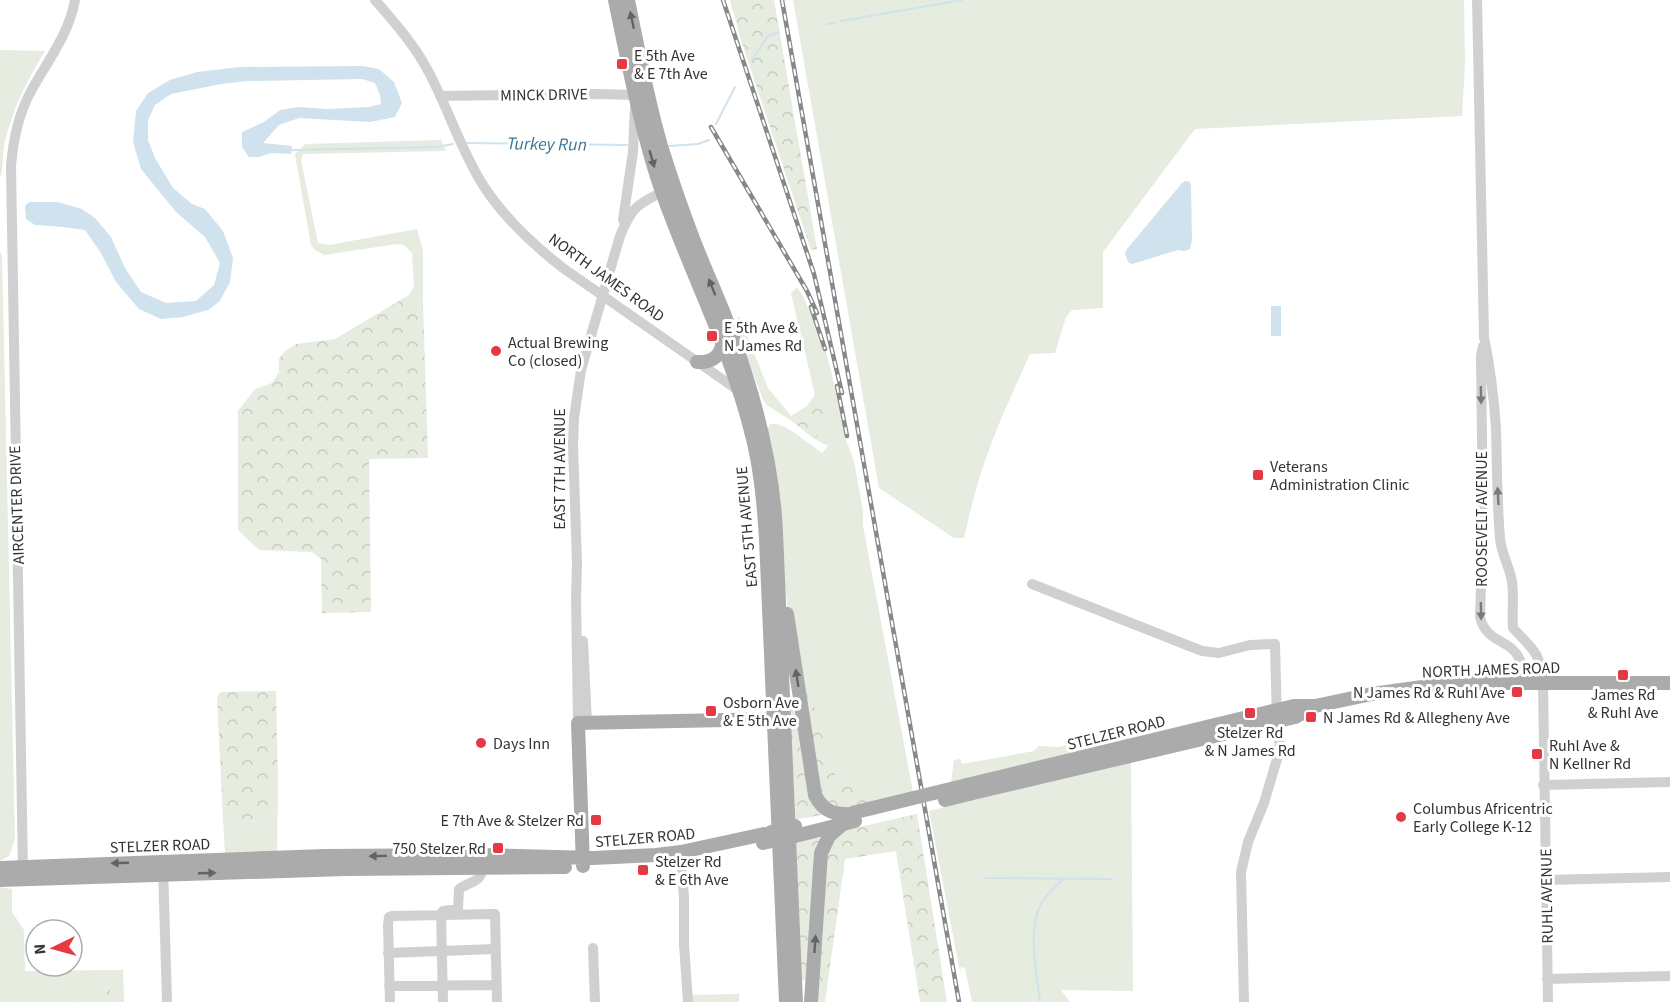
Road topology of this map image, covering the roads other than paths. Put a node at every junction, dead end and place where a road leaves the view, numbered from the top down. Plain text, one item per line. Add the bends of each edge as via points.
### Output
1 (75, 0) edge
2 (375, 0) edge
3 (615, 0) edge
4 (628, 0) edge
5 (1477, 0) edge
6 (641, 93) junction
7 (440, 96) junction
8 (668, 188) junction
9 (620, 236) junction
10 (602, 295) junction
11 (1485, 337) junction
12 (722, 344) junction
13 (698, 362) junction
14 (740, 392) junction
15 (754, 402) junction
16 (777, 532) junction
17 (1032, 584) dead end
18 (1522, 683) junction
19 (1543, 683) junction
20 (1670, 683) edge
21 (1277, 716) junction
22 (778, 719) junction
23 (583, 723) junction
24 (1670, 782) edge
25 (1543, 785) junction
26 (849, 818) junction
27 (582, 820) junction
28 (764, 839) junction
29 (560, 858) junction
30 (681, 860) junction
31 (483, 861) junction
32 (588, 862) junction
33 (0, 867) edge
34 (163, 868) junction
35 (23, 873) junction
36 (0, 874) edge
37 (1670, 877) edge
38 (1545, 879) junction
39 (0, 880) edge
40 (441, 915) junction
41 (593, 948) dead end
42 (495, 950) junction
43 (442, 951) junction
44 (388, 953) junction
45 (1670, 976) edge
46 (1547, 979) junction
47 (497, 985) junction
48 (389, 986) junction
49 (442, 986) junction
50 (167, 1002) edge
51 (390, 1002) edge
52 (443, 1002) edge
53 (497, 1002) edge
54 (595, 1002) edge
55 (688, 1002) edge
56 (786, 1002) edge
57 (796, 1002) edge
58 (811, 1002) edge
59 (1244, 1002) edge
60 (1548, 1002) edge

1 - 35 street, AIRCENTER DRIVE via 58,46 29,95 13,140 11,166
2 - 7 street, NORTH JAMES ROAD via 411,42
3 - 6 main road, EAST 5TH AVENUE
6 -> 4 main road, EAST 5TH AVENUE
5 - 11 street, ROOSEVELT AVENUE
6 - 7 street, MINCK DRIVE
6 - 8 main road, EAST 5TH AVENUE via 645,132
6 - 9 street, EAST 7TH AVENUE
7 - 10 street, NORTH JAMES ROAD via 483,185 512,223 543,253
8 - 9 street, EAST 7TH AVENUE via 633,209
8 - 12 main road, EAST 5TH AVENUE
15 -> 8 main road, EAST 5TH AVENUE via 729,327
9 - 10 street, EAST 7TH AVENUE
10 - 13 street, NORTH JAMES ROAD
10 - 23 street, EAST 7TH AVENUE via 581,370 574,418
11 -> 18 street, ROOSEVELT AVENUE via 1481,356 1480,617 1485,631 1519,658
19 -> 11 street, ROOSEVELT AVENUE via 1538,656 1513,628 1512,582 1500,540 1496,427
12 - 13 main road via 714,358
12 - 14 main road, EAST 5TH AVENUE
13 - 14 street, NORTH JAMES ROAD
14 - 15 street, NORTH JAMES ROAD
14 - 22 main road, EAST 5TH AVENUE via 764,503
15 - 16 main road, EAST 5TH AVENUE via 770,473
16 - 22 main road, EAST 5TH AVENUE
26 -> 16 main road via 830,812 815,795
17 - 21 street via 1202,651 1219,653 1275,644
18 - 19 main road, NORTH JAMES ROAD
18 - 21 main road, NORTH JAMES ROAD via 1437,685 1315,706 1300,705
19 - 20 main road, NORTH JAMES ROAD
19 - 25 street, RUHL AVENUE
21 - 26 main road, STELZER ROAD, bridge
21 - 59 street via 1280,749 1241,872
22 - 23 main road
22 - 56 main road, EAST 5TH AVENUE
22 - 57 main road, EAST 5TH AVENUE
23 - 27 main road, EAST 7TH AVENUE
23 - 32 main road, EAST 7TH AVENUE
24 - 25 street
25 - 38 street, RUHL AVENUE
26 - 28 main road, STELZER ROAD, bridge
58 -> 26 main road via 821,853 829,836
27 - 29 main road via 575,850
27 - 32 main road, EAST 7TH AVENUE
28 - 30 main road, STELZER ROAD
28 - 32 main road, STELZER ROAD
29 - 31 main road, STELZER ROAD
29 - 32 main road, STELZER ROAD
30 - 32 main road, STELZER ROAD via 654,864
30 - 55 street
31 - 32 main road, STELZER ROAD
31 - 34 main road, STELZER ROAD via 345,869
31 - 40 street via 481,876 459,889 458,909 442,911
33 - 35 main road, STELZER ROAD
34 - 35 main road, STELZER ROAD
34 - 50 street
35 - 36 main road
35 - 39 main road, STELZER ROAD
37 - 38 street
38 - 46 street, RUHL AVENUE
40 - 42 street via 495,914
40 - 43 street
40 - 44 street via 389,917
41 - 54 street
42 - 43 street
42 - 47 street
43 - 44 street
43 - 49 street
44 - 48 street
45 - 46 street
46 - 60 street, RUHL AVENUE
47 - 49 street
47 - 53 street
48 - 49 street
48 - 51 street
49 - 52 street

